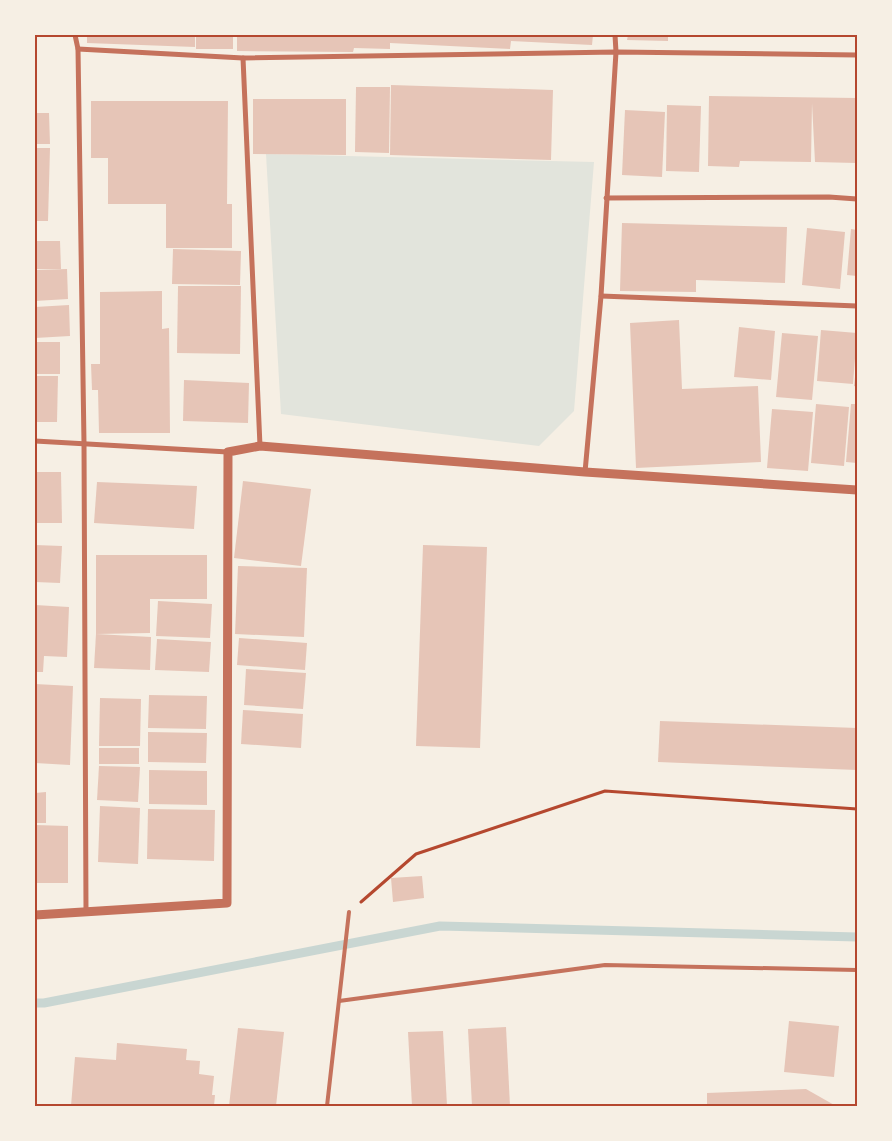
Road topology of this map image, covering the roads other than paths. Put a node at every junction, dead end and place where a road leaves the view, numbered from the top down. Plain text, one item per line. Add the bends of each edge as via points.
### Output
1 (75, 35) edge
2 (615, 35) edge
3 (78, 48) junction
4 (616, 52) junction
5 (857, 55) edge
6 (243, 58) junction
7 (606, 198) junction
8 (857, 199) edge
9 (601, 296) junction
10 (857, 306) edge
11 (35, 441) edge
12 (84, 443) junction
13 (260, 446) junction
14 (228, 452) junction
15 (585, 472) junction
16 (857, 490) edge
17 (86, 911) junction
18 (349, 912) road end
19 (35, 915) edge
20 (857, 970) edge
21 (339, 1000) junction
22 (328, 1106) edge

1 - 3 street
2 - 4 street
3 - 6 street
3 - 12 street
4 - 5 street
4 - 6 street
4 - 7 street
6 - 13 street
7 - 8 street
7 - 9 street
9 - 10 street
9 - 15 street
11 - 12 street
12 - 14 street
12 - 17 street
13 - 14 street
13 - 15 street
14 - 17 street via 227,903
15 - 16 street
17 - 19 street
18 - 21 lane
20 - 21 lane via 605,965
21 - 22 lane

